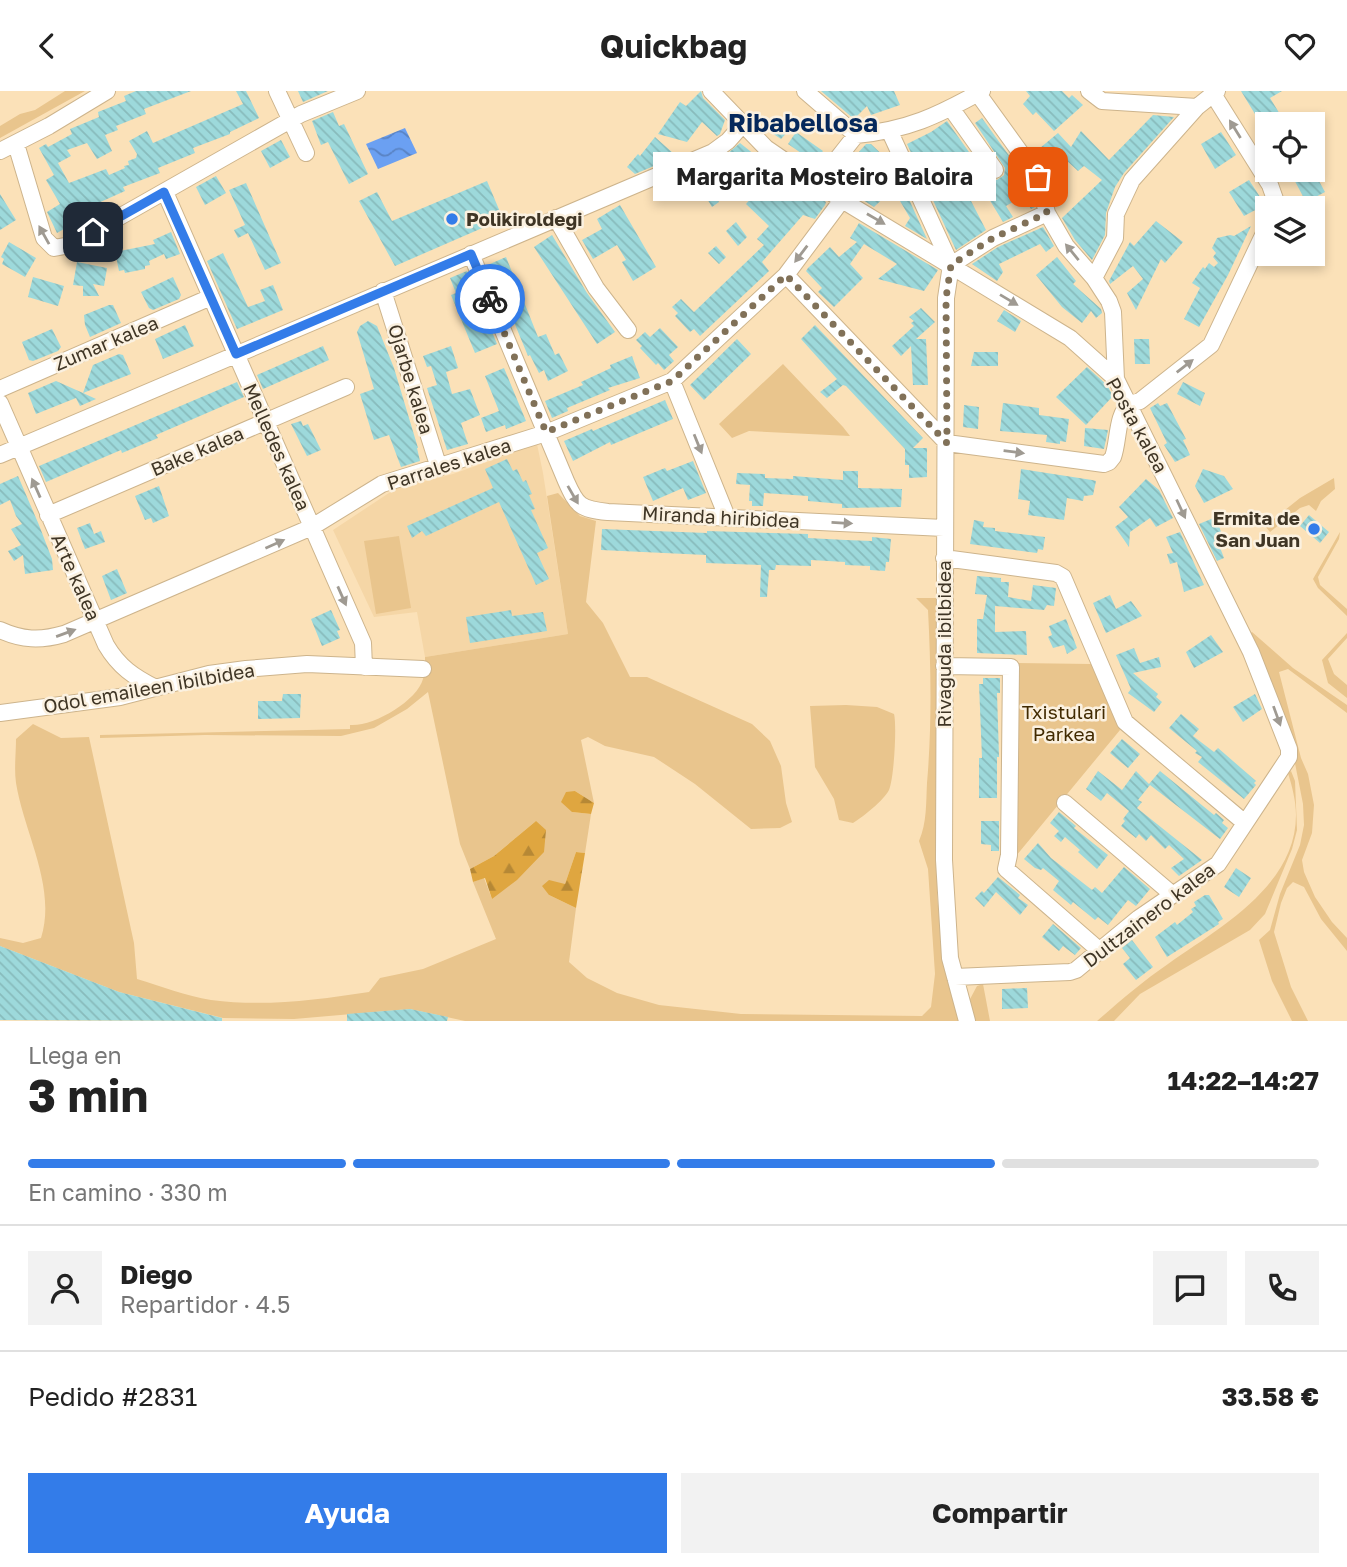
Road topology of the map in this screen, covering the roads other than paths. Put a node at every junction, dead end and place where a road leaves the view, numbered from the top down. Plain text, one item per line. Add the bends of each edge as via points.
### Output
1 (107, 91) edge
2 (277, 91) edge
3 (358, 91) edge
4 (711, 91) edge
5 (805, 91) edge
6 (1089, 91) edge
7 (979, 92) edge
8 (1215, 92) edge
9 (1197, 107) junction
10 (951, 108) junction
11 (291, 120) junction
12 (743, 124) junction
13 (890, 132) junction
14 (856, 135) junction
15 (16, 144) junction
16 (0, 151) edge
17 (306, 153) dead end
18 (995, 170) dead end
19 (819, 182) junction
20 (164, 192) junction
21 (1274, 196) edge
22 (842, 199) junction
23 (1047, 213) junction
24 (556, 218) junction
25 (1255, 252) edge
26 (471, 254) junction
27 (951, 265) junction
28 (786, 275) junction
29 (1094, 278) junction
30 (383, 291) junction
31 (211, 297) junction
32 (628, 330) dead end
33 (236, 354) junction
34 (1115, 356) junction
35 (1101, 364) junction
36 (1116, 379) junction
37 (672, 381) junction
38 (346, 387) dead end
39 (0, 389) edge
40 (0, 403) edge
41 (1130, 404) junction
42 (266, 421) junction
43 (546, 432) junction
44 (947, 443) junction
45 (18, 447) junction
46 (0, 455) edge
47 (439, 468) junction
48 (48, 515) junction
49 (727, 517) junction
50 (312, 527) junction
51 (944, 528) junction
52 (944, 558) junction
53 (95, 621) junction
54 (0, 629) edge
55 (944, 666) junction
56 (364, 667) junction
57 (423, 669) dead end
58 (156, 688) junction
59 (0, 713) edge
60 (1289, 757) joint
61 (1065, 803) dead end
62 (1245, 823) junction
63 (1173, 895) junction
64 (1099, 950) junction
65 (955, 977) junction
66 (967, 1021) edge

1 - 15 street
2 - 11 street
3 - 11 street
4 - 12 street, Posta kalea
5 - 14 street
6 - 9 street via 1102,101
7 - 10 street
7 - 23 street via 1038,177
8 - 9 street
21 -> 8 street
9 - 29 street via 1132,180 1116,214 1115,238
10 - 13 street
10 - 18 street
11 - 17 street
11 - 20 street
12 - 19 street, Posta kalea via 766,148
12 - 24 street via 713,152
13 - 14 street
13 - 27 street
14 - 19 street
15 - 16 street
20 -> 15 street via 70,245 54,248 41,231
19 - 22 street, Posta kalea
20 - 31 street, Melledes kalea
22 -> 27 street, Posta kalea
22 -> 28 street, Parrales kalea
23 - 27 street via 993,238
29 -> 23 street via 1066,246
24 - 26 street
24 - 32 street via 596,288
41 -> 25 street via 1211,345
26 - 30 street
26 - 43 street, Miranda hiribidea
27 -> 35 street, Posta kalea via 1070,338
27 - 44 street, Rivaguda ibilbidea via 946,298
28 - 37 street, Parrales kalea
28 - 44 street
29 - 34 street via 1113,312
30 - 33 street
30 - 47 street, Ojarbe kalea
31 - 33 street, Melledes kalea
31 - 39 street, Zumar kalea
33 - 42 street, Melledes kalea
33 - 45 street
34 - 35 street
34 - 36 street
35 - 36 street, Posta kalea
36 - 41 street, Posta kalea
37 - 43 street, Parrales kalea
37 -> 49 street
38 - 42 street, Bake kalea
40 - 45 street, Arte kalea
44 -> 41 street via 1104,464 1112,457 1121,415
41 -> 60 street, Posta kalea via 1251,652
42 - 48 street, Bake kalea
42 - 50 street, Melledes kalea
43 - 47 street, Parrales kalea
43 -> 49 street, Miranda hiribidea via 573,496 587,510
44 - 51 street, Rivaguda ibilbidea
45 - 46 street
48 -> 45 street, Arte kalea
47 - 50 street, Parrales kalea via 382,484
48 - 53 street, Arte kalea
49 -> 51 street, Miranda hiribidea
53 -> 50 street, Parrales kalea
50 -> 56 street, Melledes kalea via 363,643
51 - 52 street, Rivaguda ibilbidea
52 - 55 street, Rivaguda ibilbidea
52 - 62 street via 1063,577 1125,722
54 -> 53 street, Parrales kalea via 33,640 48,639
53 - 58 street, Arte kalea via 121,667
55 - 64 street via 1011,667 1006,869
55 - 65 street, Rivaguda ibilbidea via 945,887
56 - 57 street, Odol emaileen ibilbidea
56 - 58 street, Odol emaileen ibilbidea via 307,664 246,669
58 - 59 street, Odol emaileen ibilbidea
60 - 62 street, Dultzainero kalea
61 - 63 street
62 - 63 street, Dultzainero kalea via 1217,864
63 - 64 street, Dultzainero kalea
64 - 65 street, Dultzainero kalea via 1070,972
65 - 66 street, Rivaguda ibilbidea

